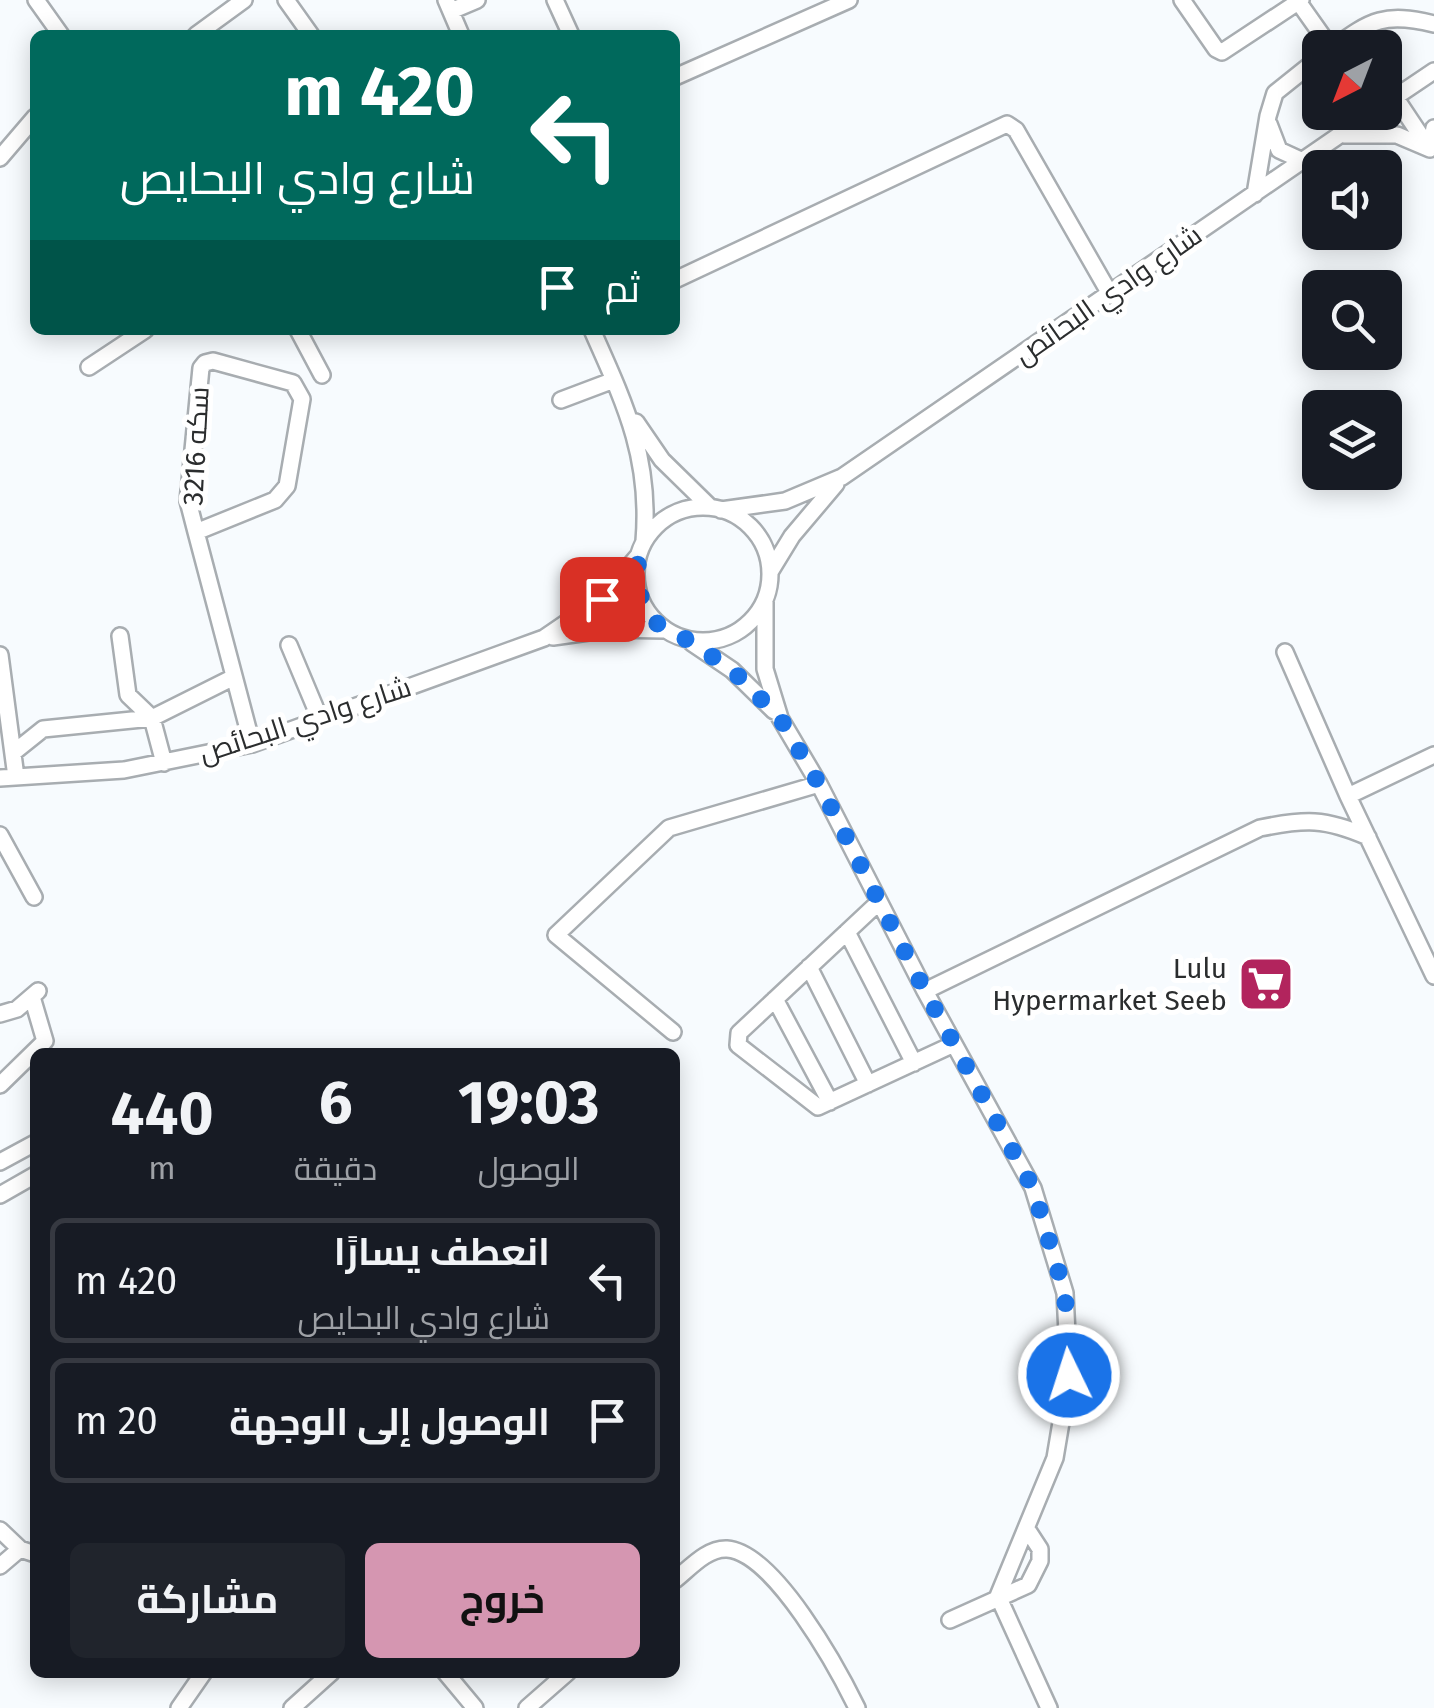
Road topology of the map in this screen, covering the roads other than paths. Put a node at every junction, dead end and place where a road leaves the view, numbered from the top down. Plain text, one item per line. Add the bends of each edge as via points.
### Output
1 (36, 0) edge
2 (244, 0) edge
3 (286, 0) edge
4 (477, 0) edge
5 (555, 0) edge
6 (849, 0) edge
7 (1182, 0) edge
8 (1299, 1) edge
9 (448, 6) edge
10 (1434, 24) edge
11 (57, 30) edge
12 (203, 30) edge
13 (307, 30) edge
14 (459, 30) edge
15 (570, 30) edge
16 (1319, 30) edge
17 (1357, 30) edge
18 (1302, 71) edge
19 (1434, 71) edge
20 (680, 75) edge
21 (1402, 93) edge
22 (1268, 116) junction
23 (1402, 116) edge
24 (30, 123) edge
25 (1434, 128) edge
26 (1348, 130) edge
27 (1340, 136) junction
28 (1319, 150) edge
29 (1432, 152) edge
30 (0, 158) edge
31 (1302, 161) joint
32 (1255, 194) junction
33 (680, 278) edge
34 (1110, 294) junction
35 (137, 335) edge
36 (301, 335) edge
37 (594, 335) edge
38 (89, 366) dead end
39 (322, 375) dead end
40 (614, 380) junction
41 (561, 400) dead end
42 (626, 406) junction
43 (842, 478) junction
44 (716, 508) junction
45 (196, 532) junction
46 (641, 549) junction
47 (770, 572) junction
48 (765, 600) junction
49 (665, 630) junction
50 (120, 636) dead end
51 (544, 638) junction
52 (688, 640) junction
53 (289, 645) dead end
54 (1285, 652) dead end
55 (0, 655) edge
56 (234, 677) junction
57 (152, 718) junction
58 (780, 718) junction
59 (320, 719) junction
60 (4, 720) edge
61 (252, 744) junction
62 (13, 753) junction
63 (1434, 756) edge
64 (164, 763) junction
65 (8, 778) edge
66 (819, 784) junction
67 (1348, 796) junction
68 (0, 838) edge
69 (1368, 838) junction
70 (34, 898) dead end
71 (879, 902) junction
72 (846, 932) junction
73 (809, 967) junction
74 (1434, 976) edge
75 (925, 991) junction
76 (775, 999) junction
77 (0, 1014) edge
78 (673, 1032) dead end
79 (954, 1044) junction
80 (37, 1048) edge
81 (30, 1055) edge
82 (914, 1063) junction
83 (868, 1084) junction
84 (0, 1085) edge
85 (830, 1102) junction
86 (30, 1146) edge
87 (0, 1162) edge
88 (30, 1178) edge
89 (0, 1196) edge
90 (1027, 1529) junction
91 (0, 1530) edge
92 (27, 1552) edge
93 (0, 1566) edge
94 (680, 1576) edge
95 (998, 1596) junction
96 (950, 1620) dead end
97 (200, 1678) edge
98 (325, 1678) edge
99 (450, 1678) edge
100 (561, 1678) edge
101 (179, 1708) edge
102 (292, 1708) edge
103 (475, 1708) edge
104 (527, 1708) edge
105 (856, 1708) edge
106 (1049, 1708) edge

1 - 11 street
2 - 12 street
3 - 13 street
4 - 9 street
5 - 15 street
6 - 20 street
7 - 8 street via 1222,52
8 - 16 street
9 - 14 street
10 - 17 street via 1378,20
18 - 22 street via 1275,92
19 - 21 street
22 - 31 street via 1279,150
22 - 32 street
23 - 29 street
24 - 30 street
25 - 29 street
26 - 27 street, شارع وادي البحائص
27 - 28 street, شارع وادي البحائص
27 - 29 street via 1397,136
31 - 32 street, شارع وادي البحائص
32 - 34 street, شارع وادي البحائص
33 - 34 street via 1007,124
34 - 43 street, شارع وادي البحائص
35 - 38 street
36 - 39 street
37 - 40 street
40 - 41 street
40 - 42 street
42 - 44 street via 662,460
42 - 46 street via 646,484
43 - 44 street via 785,501
43 - 47 street
44 - 46 street via 672,514
44 - 47 street via 756,533
45 - 45 street, سكه 3216 via 188,502 201,368 213,361 293,384 302,400 287,486 275,500
45 - 56 street, سكه 3216
46 - 49 street via 637,589
46 - 51 street via 602,599
47 - 48 street
48 - 52 street via 734,634
48 - 58 street via 765,668
49 - 51 street via 610,628
49 - 52 street
50 - 57 street via 128,695
51 - 59 street, شارع وادي البحائص
52 - 58 street via 732,670
53 - 59 street
54 - 67 street
55 - 60 street
56 - 57 street
56 - 61 street, سكه 3216
57 - 62 street via 43,729
57 - 64 street
58 - 66 street
59 - 61 street, شارع وادي البحائص
60 - 62 street
61 - 64 street, شارع وادي البحائص
62 - 65 street
63 - 67 street
64 - 65 street, شارع وادي البحائص
66 - 71 street
66 - 78 street via 670,828 556,934
67 - 69 street
68 - 70 street
69 - 74 street
69 - 75 street via 1305,819 1260,828
71 - 72 street
71 - 75 street
72 - 73 street
72 - 82 street
73 - 76 street
73 - 83 street
75 - 79 street
76 - 85 street
76 - 85 street via 739,1033 738,1045 818,1108
77 - 80 street via 35,994 44,1041
79 - 82 street
79 - 90 street via 1033,1188 1065,1293 1064,1408 1055,1458
81 - 84 street
82 - 83 street
83 - 85 street
86 - 87 street
88 - 89 street
90 - 95 street
90 - 95 street via 1040,1548 1036,1573 1020,1591
91 - 92 street
92 - 93 street
94 - 105 street via 707,1554 741,1552 795,1604
95 - 96 street
95 - 106 street
97 - 101 street
98 - 102 street
99 - 103 street
100 - 104 street

